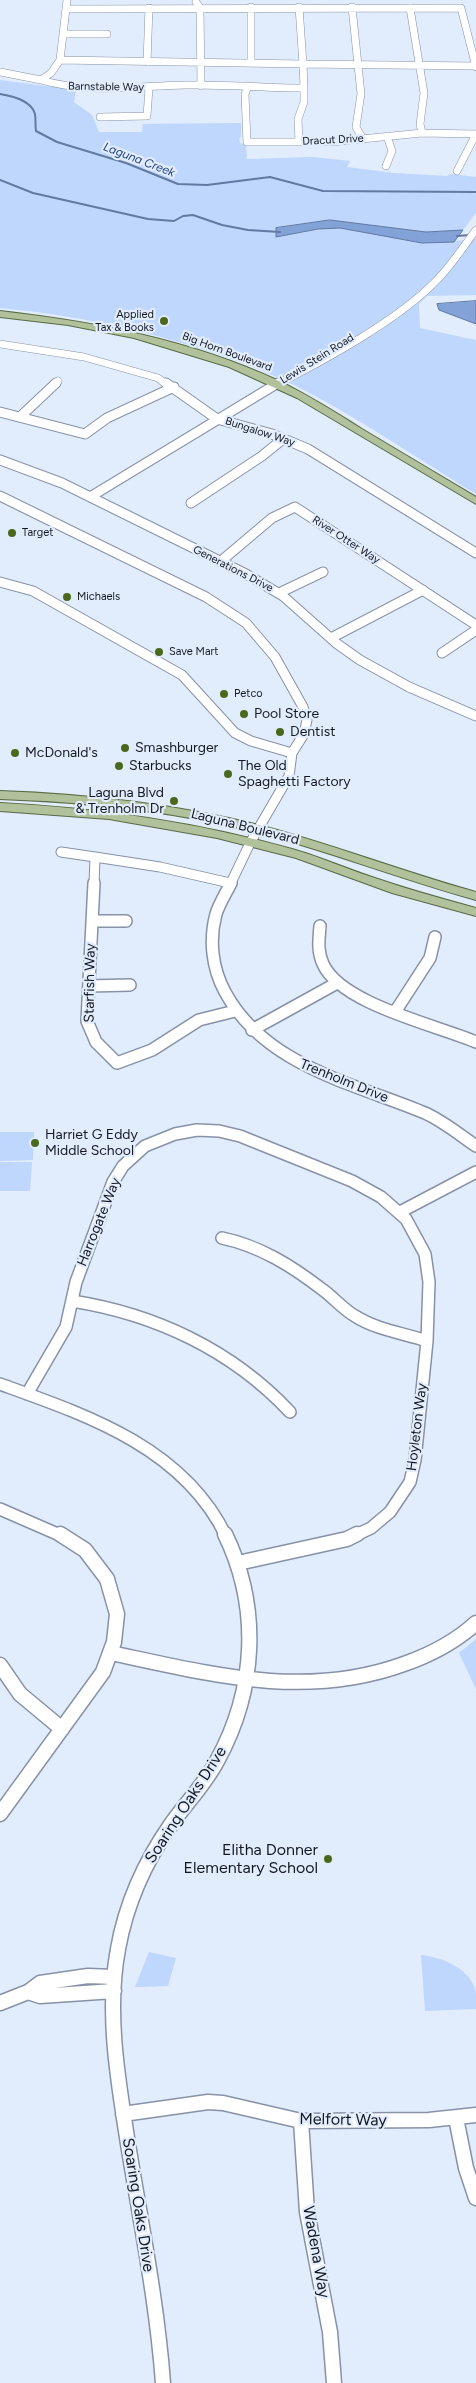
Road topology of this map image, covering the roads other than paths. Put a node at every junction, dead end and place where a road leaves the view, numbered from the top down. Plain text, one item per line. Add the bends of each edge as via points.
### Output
1 (67, 0) edge
2 (200, 3) edge
3 (251, 7) junction
4 (299, 7) junction
5 (352, 7) junction
6 (149, 8) junction
7 (410, 8) junction
8 (66, 9) junction
9 (63, 34) junction
10 (106, 34) dead end
11 (60, 60) junction
12 (146, 62) junction
13 (199, 62) junction
14 (251, 62) junction
15 (303, 64) junction
16 (358, 64) junction
17 (420, 64) junction
18 (476, 67) edge
19 (0, 72) edge
20 (41, 80) junction
21 (201, 86) junction
22 (248, 86) junction
23 (149, 88) junction
24 (304, 88) junction
25 (100, 117) dead end
26 (422, 133) junction
27 (476, 134) edge
28 (387, 136) junction
29 (363, 139) junction
30 (299, 142) junction
31 (386, 166) dead end
32 (457, 171) dead end
33 (476, 224) edge
34 (476, 230) edge
35 (459, 249) junction
36 (0, 314) edge
37 (0, 344) edge
38 (58, 382) dead end
39 (277, 384) junction
40 (174, 387) junction
41 (0, 412) edge
42 (21, 416) junction
43 (218, 419) junction
44 (283, 439) junction
45 (0, 460) edge
46 (0, 496) edge
47 (90, 497) junction
48 (476, 501) edge
49 (191, 503) dead end
50 (476, 553) edge
51 (220, 562) junction
52 (323, 572) dead end
53 (0, 582) edge
54 (423, 590) junction
55 (279, 593) junction
56 (476, 624) edge
57 (476, 630) edge
58 (331, 638) junction
59 (442, 653) dead end
60 (476, 716) edge
61 (292, 754) junction
62 (0, 795) edge
63 (67, 798) junction
64 (0, 802) edge
65 (0, 808) edge
66 (257, 829) junction
67 (250, 843) junction
68 (61, 852) dead end
69 (95, 857) junction
70 (230, 883) junction
71 (476, 896) edge
72 (476, 912) edge
73 (126, 920) dead end
74 (92, 921) junction
75 (320, 926) dead end
76 (435, 937) dead end
77 (337, 983) junction
78 (130, 985) dead end
79 (88, 986) junction
80 (235, 1010) junction
81 (395, 1012) junction
82 (252, 1030) junction
83 (476, 1042) edge
84 (476, 1146) edge
85 (476, 1172) edge
86 (400, 1212) junction
87 (222, 1238) dead end
88 (72, 1301) junction
89 (427, 1341) junction
90 (0, 1384) edge
91 (27, 1394) junction
92 (290, 1412) dead end
93 (0, 1508) edge
94 (238, 1563) junction
95 (476, 1623) edge
96 (111, 1653) junction
97 (0, 1665) edge
98 (247, 1682) junction
99 (62, 1729) junction
100 (0, 1814) edge
101 (114, 1984) junction
102 (0, 2003) edge
103 (123, 2114) junction
104 (476, 2115) edge
105 (456, 2118) junction
106 (301, 2122) junction
107 (476, 2198) edge
108 (163, 2383) edge
109 (334, 2383) edge

1 - 8 street
2 - 3 street
2 - 6 street
2 - 13 street
3 - 4 street
3 - 14 street
4 - 5 street
4 - 15 street
5 - 7 street
5 - 16 street
6 - 8 street
6 - 12 street
7 - 17 street
7 - 18 street via 463,10
8 - 9 street
9 - 10 street
9 - 11 street
11 - 12 street
11 - 20 street, Barnstable Way
12 - 13 street
13 - 14 street
13 - 21 street
14 - 15 street
15 - 16 street
15 - 24 street
16 - 17 street
16 - 29 street via 361,94 356,127
17 - 18 street
17 - 26 street via 424,93
19 - 20 street
20 - 23 street, Barnstable Way via 76,88
21 - 22 street, Barnstable Way
21 - 23 street, Barnstable Way via 186,84
22 - 24 street, Barnstable Way
22 - 30 street, Dracut Drive via 245,94 247,142
23 - 25 street via 147,116
24 - 30 street via 304,102 298,119
26 - 27 street, Dracut Drive
26 - 28 street, Dracut Drive
27 - 32 street
28 - 29 street, Dracut Drive
28 - 31 street via 393,153
29 - 30 street, Dracut Drive
33 - 35 street, Lewis Stein Road
34 - 35 street, Lewis Stein Road
35 - 39 street, Lewis Stein Road via 436,281 393,317
36 - 39 main road, Big Horn Boulevard via 75,324 160,342 214,358
37 - 40 street, Bungalow Way via 102,361 158,378
38 - 42 street
39 - 43 street, Lewis Stein Road
39 - 48 main road, Big Horn Boulevard
40 - 42 street via 107,418 85,434
40 - 43 street, Bungalow Way
41 - 42 street
43 - 44 street, Bungalow Way
43 - 47 street, Lewis Stein Road
44 - 49 street
44 - 50 street, Bungalow Way via 308,449
45 - 47 street, Generations Drive
46 - 61 street, Trenholm Drive via 206,597 246,623 281,665 304,710 304,734
47 - 51 street, Generations Drive
51 - 54 street, River Otter Way via 272,518 295,508
51 - 55 street, Generations Drive
52 - 55 street
53 - 61 street via 33,591 182,675 235,733
54 - 56 street, River Otter Way
54 - 58 street
55 - 58 street, Generations Drive
57 - 59 street
58 - 60 street, Generations Drive via 380,673
61 - 66 street, Trenholm Drive via 289,776
62 - 63 main road, Laguna Boulevard
63 - 64 main road via 54,804
63 - 66 main road, Laguna Boulevard via 176,812
65 - 67 main road, Laguna Boulevard via 63,810 134,819 211,832
66 - 67 street, Trenholm Drive
66 - 71 main road, Laguna Boulevard
67 - 70 street, Trenholm Drive
67 - 72 main road, Laguna Boulevard via 311,859 384,886
68 - 69 street
69 - 70 street
69 - 74 street, Starfish Way
70 - 80 street, Trenholm Drive via 216,914 212,944 220,983
73 - 74 street
74 - 79 street, Starfish Way
75 - 77 street via 319,954
76 - 81 street via 430,958
77 - 81 street via 360,998
77 - 82 street
78 - 79 street
79 - 80 street, Starfish Way via 89,1028 96,1042 117,1063 152,1050 199,1020
80 - 82 street, Trenholm Drive
81 - 83 street
82 - 84 street, Trenholm Drive via 307,1067 427,1114
85 - 86 street
86 - 88 street, Harrogate Way via 362,1185 240,1136 208,1130 175,1134 154,1141 137,1152 117,1174 79,1272
86 - 89 street, Hoyleton Way via 417,1236 427,1263
87 - 89 street via 241,1241 280,1260 369,1324
88 - 91 street, Harrogate Way via 62,1336
88 - 92 street via 112,1308 199,1342 258,1380
89 - 94 street, Hoyleton Way via 413,1471 405,1493 394,1507 371,1528 347,1539
90 - 91 street, Soaring Oaks Drive
91 - 94 street, Soaring Oaks Drive via 117,1431 160,1456 204,1499 230,1540
93 - 96 street via 64,1536 85,1550 97,1564 107,1579 117,1614
94 - 98 street, Soaring Oaks Drive via 249,1618
95 - 98 street via 449,1644 379,1674 309,1685
96 - 98 street
96 - 99 street via 96,1683
97 - 99 street via 20,1694
98 - 101 street, Soaring Oaks Drive via 230,1735 217,1762 168,1829 142,1872 120,1934
99 - 100 street
101 - 102 street via 40,1996 28,1992
101 - 103 street, Soaring Oaks Drive via 113,2026
103 - 106 street, Melfort Way via 208,2102
103 - 108 street, Soaring Oaks Drive via 161,2343
104 - 105 street, Melfort Way
105 - 106 street, Melfort Way
105 - 107 street
106 - 109 street, Wadena Way via 307,2212 330,2332

